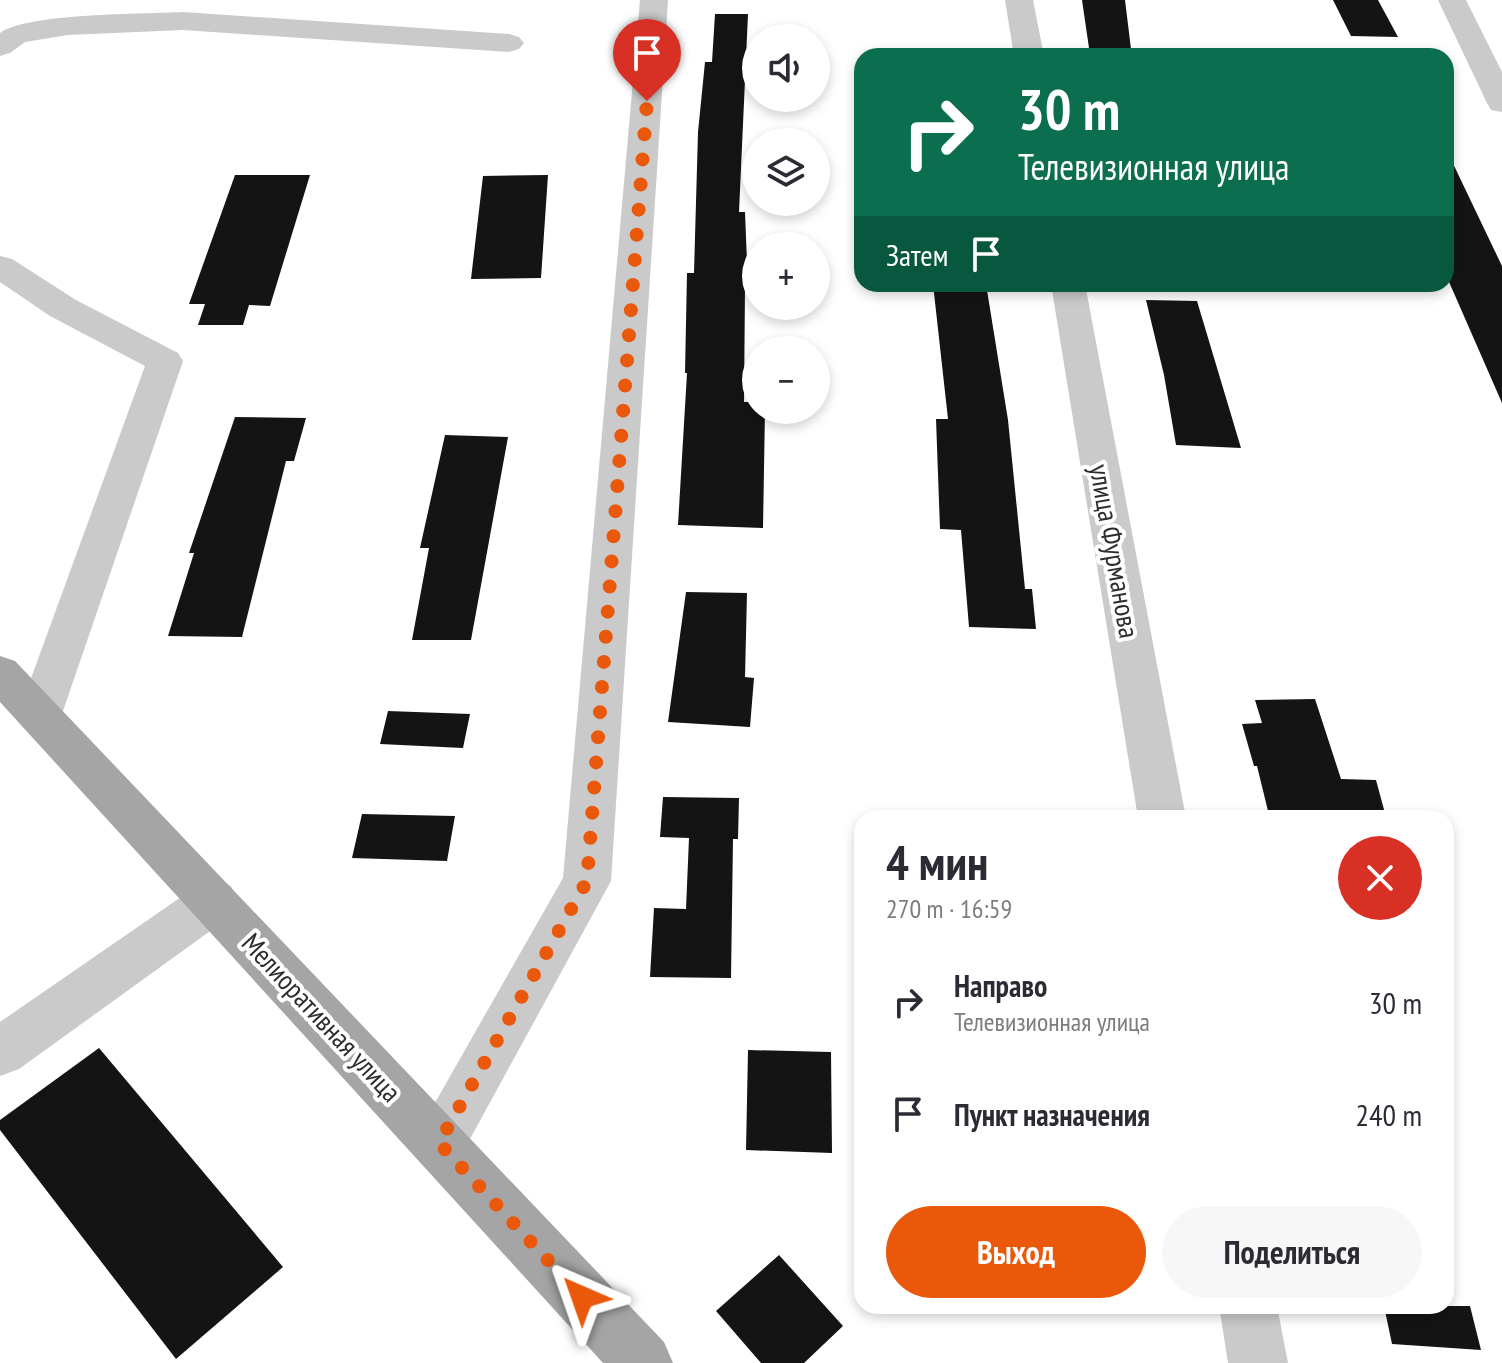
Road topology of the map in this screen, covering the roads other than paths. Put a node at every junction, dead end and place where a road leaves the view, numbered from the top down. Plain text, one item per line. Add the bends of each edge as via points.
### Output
1 (654, 0) edge
2 (1019, 0) edge
3 (1452, 0) edge
4 (509, 43) dead end
5 (0, 47) edge
6 (1028, 48) edge
7 (1502, 103) edge
8 (0, 266) edge
9 (1069, 292) edge
10 (0, 673) edge
11 (40, 714) junction
12 (1161, 810) edge
13 (214, 901) junction
14 (0, 1052) edge
15 (439, 1143) junction
16 (1249, 1314) edge
17 (643, 1363) edge
18 (1258, 1363) edge

1 - 15 street via 587,881
2 - 6 street
3 - 7 street
4 - 5 street via 183,21 68,26 16,35
8 - 11 street via 63,308 165,361
9 - 12 street, улица Фурманова
10 - 11 main road, Мелиоративная улица
11 - 13 main road, Мелиоративная улица
13 - 14 street
13 - 15 main road, Мелиоративная улица
15 - 17 main road, Мелиоративная улица
16 - 18 street

